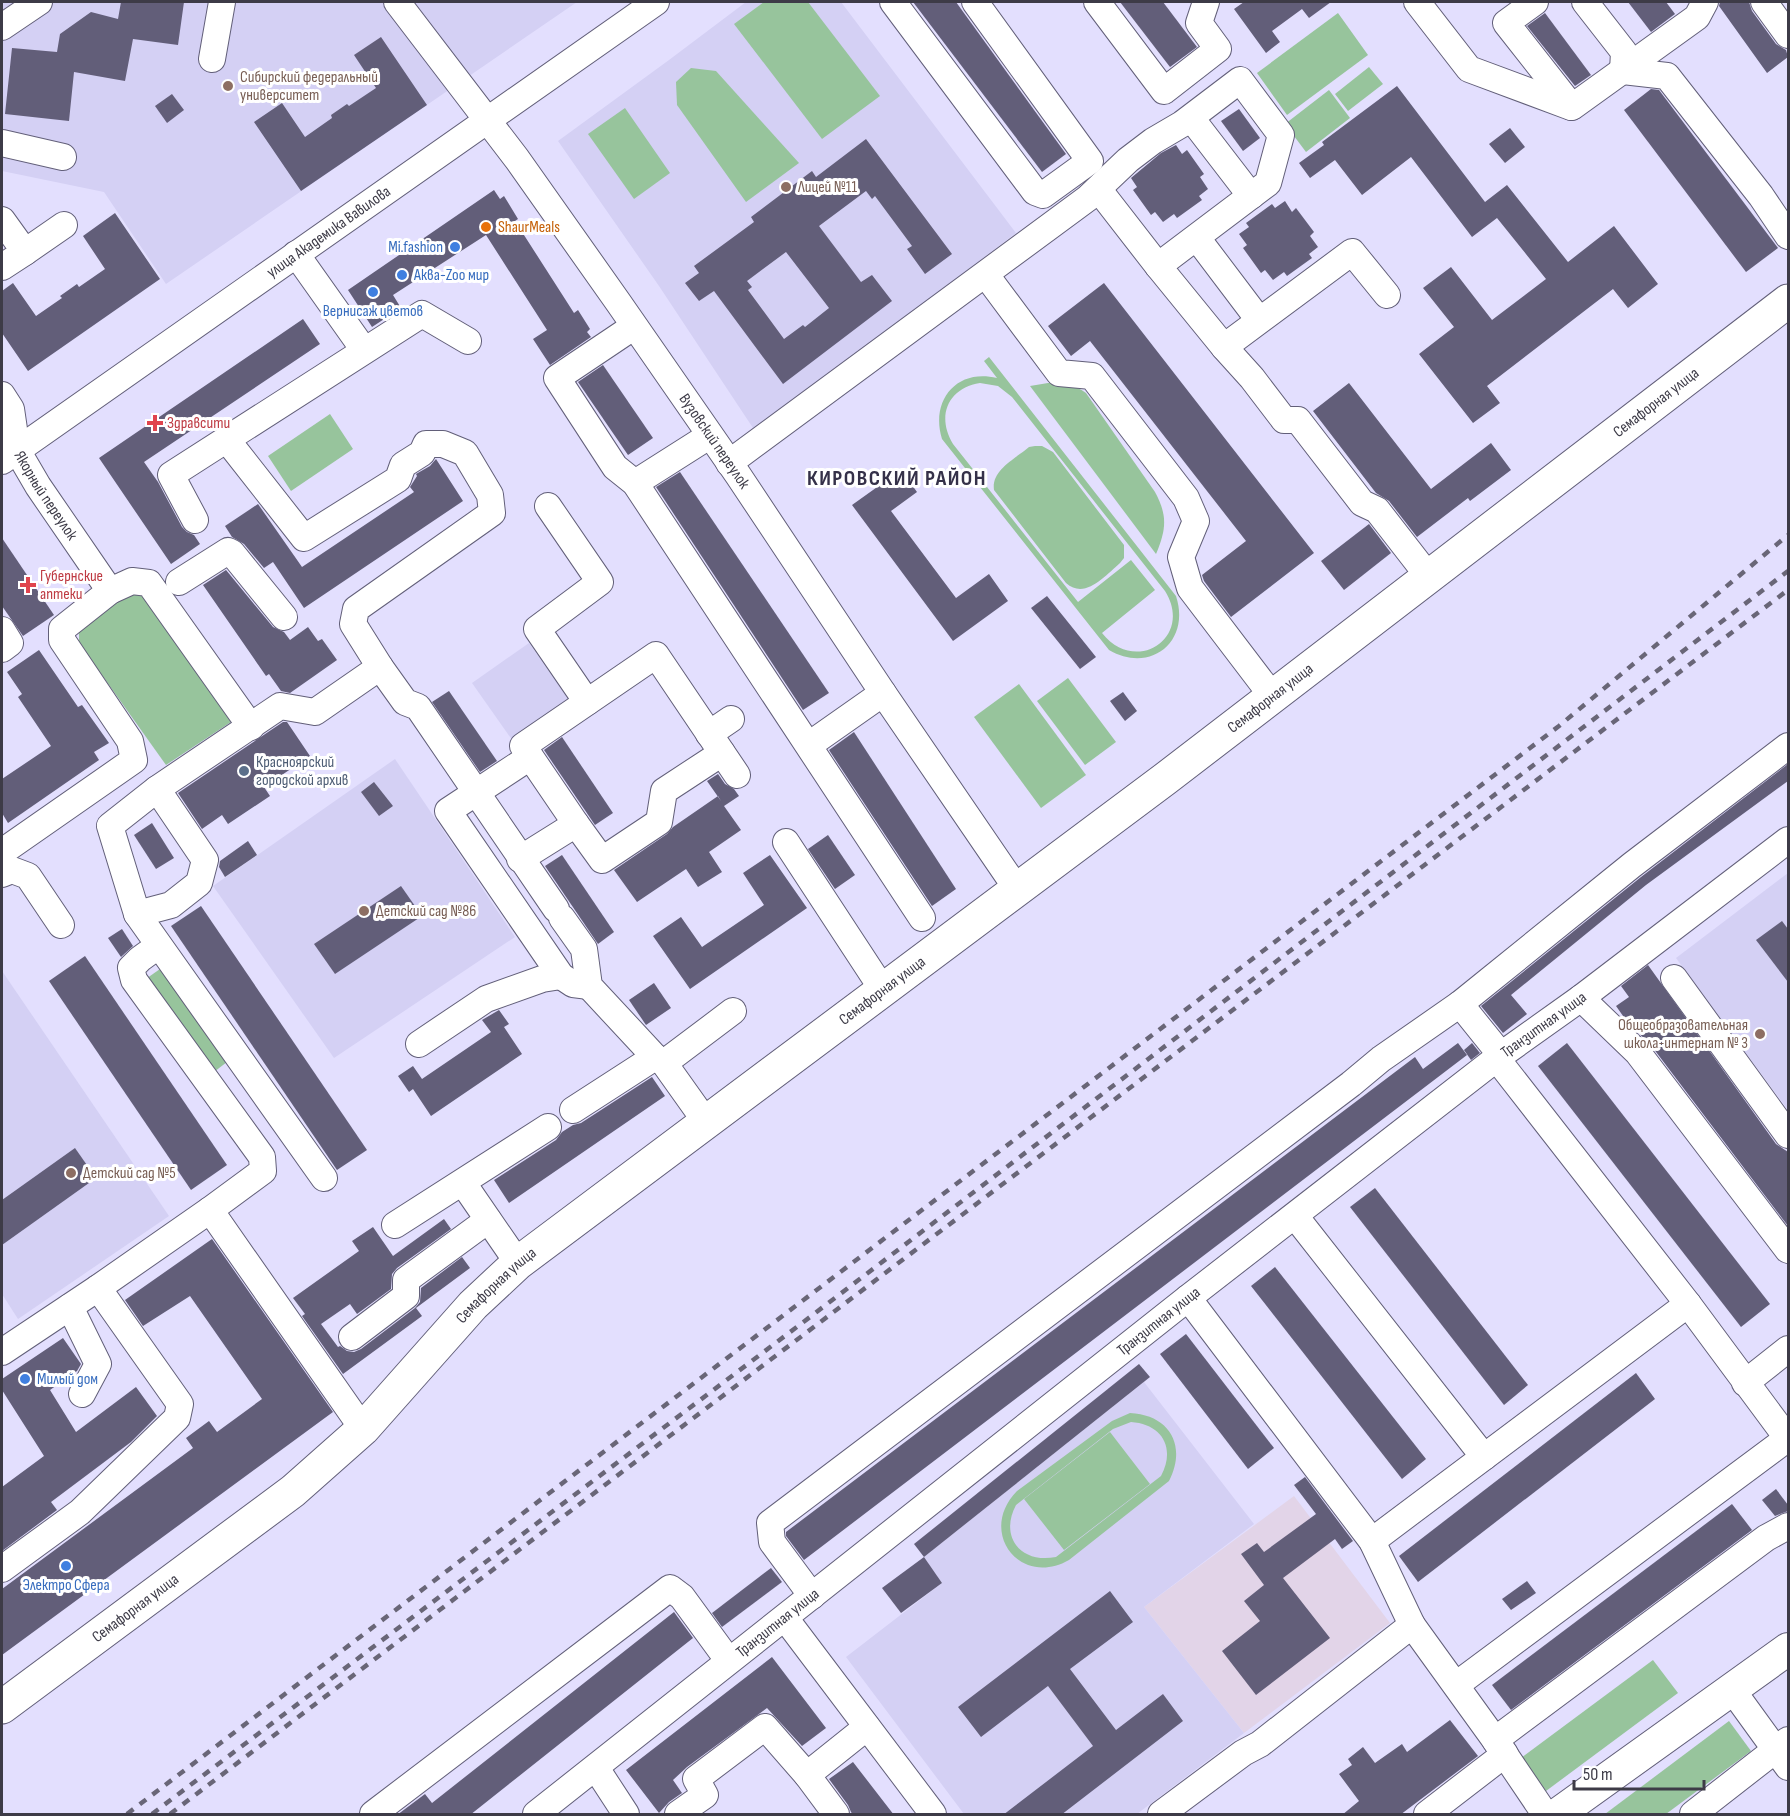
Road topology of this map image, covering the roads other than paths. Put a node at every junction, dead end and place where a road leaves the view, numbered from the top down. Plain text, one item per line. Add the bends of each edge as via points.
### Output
1 (39, 2) edge
2 (222, 2) edge
3 (397, 2) edge
4 (656, 2) edge
5 (892, 2) edge
6 (975, 2) edge
7 (1097, 2) edge
8 (1206, 2) edge
9 (1417, 2) edge
10 (1535, 2) edge
11 (1585, 2) edge
12 (1704, 2) edge
13 (1764, 2) edge
14 (2, 27) edge
15 (1788, 35) edge
16 (212, 59) dead end
17 (1623, 71) junction
18 (1572, 107) junction
19 (1191, 118) junction
20 (487, 121) junction
21 (2, 143) edge
22 (63, 157) dead end
23 (1099, 190) junction
24 (1251, 196) junction
25 (2, 220) edge
26 (64, 225) dead end
27 (1788, 236) edge
28 (1197, 238) junction
29 (25, 252) junction
30 (296, 254) junction
31 (1158, 266) junction
32 (2, 267) edge
33 (986, 274) junction
34 (1386, 294) dead end
35 (1788, 301) edge
36 (1259, 320) junction
37 (633, 327) junction
38 (468, 341) dead end
39 (1224, 347) junction
40 (364, 350) junction
41 (2, 395) edge
42 (709, 436) junction
43 (227, 440) junction
44 (9, 455) edge
45 (729, 463) junction
46 (635, 483) junction
47 (548, 506) dead end
48 (195, 520) dead end
49 (1429, 577) junction
50 (179, 582) dead end
51 (110, 591) junction
52 (284, 617) dead end
53 (2, 630) edge
54 (2, 649) edge
55 (380, 667) junction
56 (883, 693) junction
57 (1273, 697) junction
58 (587, 702) junction
59 (731, 719) dead end
60 (251, 727) junction
61 (716, 743) junction
62 (809, 745) junction
63 (1788, 746) edge
64 (531, 757) junction
65 (737, 775) dead end
66 (157, 789) junction
67 (477, 792) junction
68 (576, 824) junction
69 (1788, 840) edge
70 (786, 842) dead end
71 (520, 859) junction
72 (4, 863) edge
73 (1017, 889) junction
74 (137, 914) junction
75 (922, 918) dead end
76 (61, 925) dead end
77 (158, 946) junction
78 (561, 976) junction
79 (1674, 978) dead end
80 (589, 986) junction
81 (883, 990) junction
82 (1581, 998) junction
83 (1460, 1004) junction
84 (733, 1011) dead end
85 (419, 1044) dead end
86 (1499, 1057) junction
87 (660, 1060) junction
88 (573, 1110) dead end
89 (706, 1122) junction
90 (548, 1127) dead end
91 (1788, 1135) edge
92 (324, 1178) dead end
93 (463, 1183) junction
94 (210, 1210) junction
95 (1295, 1216) junction
96 (488, 1220) junction
97 (395, 1225) dead end
98 (1788, 1250) edge
99 (518, 1263) junction
100 (98, 1288) junction
101 (1188, 1298) junction
102 (1688, 1304) junction
103 (70, 1307) junction
104 (352, 1337) dead end
105 (1788, 1349) edge
106 (2, 1352) edge
107 (1745, 1383) junction
108 (82, 1394) dead end
109 (363, 1429) junction
110 (1788, 1439) edge
111 (1484, 1457) junction
112 (1788, 1526) edge
113 (1372, 1541) junction
114 (2, 1569) edge
115 (812, 1596) junction
116 (785, 1618) junction
117 (1412, 1625) junction
118 (1788, 1649) edge
119 (728, 1660) junction
120 (1456, 1685) junction
121 (1733, 1691) junction
122 (2, 1707) edge
123 (867, 1727) junction
124 (1500, 1747) junction
125 (1784, 1752) edge
126 (596, 1768) junction
127 (807, 1775) junction
128 (373, 1815) edge
129 (536, 1815) edge
130 (626, 1815) edge
131 (678, 1815) edge
132 (836, 1815) edge
133 (933, 1815) edge
134 (1161, 1815) edge
135 (1427, 1815) edge
136 (1545, 1815) edge
137 (1558, 1815) edge
138 (1692, 1815) edge

1 - 14 street
2 - 16 street
3 - 20 street, Вузовский переулок
4 - 20 street, улица Академика Вавилова
5 - 6 street via 1035,192 1043,195 1090,160
7 - 8 street via 1164,91 1218,49 1199,23
9 - 18 street via 1469,69
10 - 18 street via 1506,23
11 - 17 street via 1624,52
12 - 17 street via 1697,17
13 - 15 street
17 - 18 street
17 - 27 street via 1667,76
19 - 23 street via 1128,160
19 - 24 street
19 - 24 street via 1241,81 1281,135 1268,183
20 - 30 street, улица Академика Вавилова
20 - 37 street, Вузовский переулок
21 - 22 street
23 - 31 street
23 - 33 street
24 - 28 street
25 - 29 street
26 - 29 street
28 - 31 street
28 - 36 street
29 - 32 street
30 - 40 street
30 - 44 street, улица Академика Вавилова
31 - 39 street
33 - 45 street
33 - 57 street via 1059,373 1092,376 1186,498 1196,521 1181,557 1190,588
34 - 36 street via 1352,252
35 - 49 highway, Семафорная улица
36 - 39 street
37 - 42 street, Вузовский переулок
37 - 46 street via 557,378 615,467
38 - 40 street via 422,314
39 - 49 street via 1284,420 1298,420 1362,503 1377,510
40 - 43 street
41 - 44 street, Якорный переулок via 11,409
42 - 45 street, Вузовский переулок
42 - 46 street
43 - 48 street via 171,475
43 - 55 street via 304,538 399,479 403,465 422,453 426,444 443,444 465,453 490,495 492,513 356,609 353,624
44 - 51 street, Якорный переулок via 38,486
45 - 56 street, Вузовский переулок
46 - 62 street
47 - 58 street via 600,582 537,629
49 - 57 highway, Семафорная улица
50 - 52 street via 228,551
51 - 60 street via 132,581 148,583
51 - 72 street via 62,629 62,640 130,741 134,760
53 - 54 street via 10,643
55 - 60 street via 315,712 280,706
55 - 67 street via 405,702 418,707
56 - 62 street
56 - 73 street, Вузовский переулок
57 - 73 highway, Семафорная улица
58 - 61 street via 656,655
58 - 64 street via 523,746
59 - 61 street
60 - 66 street
61 - 65 street
61 - 68 street via 664,791 659,822 602,860
62 - 75 street
63 - 83 street
64 - 67 street
64 - 68 street
66 - 74 street via 111,826
66 - 74 street via 205,860 199,883 171,905
67 - 71 street
67 - 78 street via 448,811
68 - 71 street
69 - 82 street, Транзитная улица
70 - 81 street
71 - 80 street via 584,949
72 - 76 street via 28,876
73 - 81 highway, Семафорная улица
74 - 77 street
77 - 92 street
77 - 94 street via 131,968 134,980 262,1158 263,1171
78 - 80 street via 573,984
78 - 85 street via 486,999
79 - 91 street
80 - 87 street
81 - 89 highway, Семафорная улица
82 - 86 street, Транзитная улица
82 - 98 street via 1638,1053
83 - 86 street
83 - 115 street via 1381,1059 770,1523 772,1542
84 - 87 street
86 - 95 street, Транзитная улица
86 - 102 street
87 - 88 street
87 - 89 street
89 - 99 highway, Семафорная улица
90 - 93 street
93 - 96 street
93 - 97 street
94 - 100 street
94 - 109 street
95 - 101 street, Транзитная улица
95 - 111 street
96 - 99 street
96 - 104 street via 406,1280 406,1296
99 - 109 highway, Семафорная улица via 473,1305
100 - 103 street
100 - 114 street via 180,1404 177,1418 80,1512
101 - 113 street
101 - 115 street, Транзитная улица
102 - 107 street
102 - 111 street
103 - 106 street
103 - 108 street via 98,1364
105 - 107 street
107 - 110 street
109 - 122 highway, Семафорная улица via 293,1491
110 - 120 street
111 - 113 street
112 - 124 street via 1766,1538
113 - 117 street
115 - 116 street, Транзитная улица
116 - 119 street, Транзитная улица
116 - 123 street
117 - 120 street
117 - 134 street via 1260,1744
118 - 121 main road
119 - 126 street, Транзитная улица
119 - 128 street via 682,1597 670,1588
120 - 124 street
121 - 125 street
121 - 137 main road
123 - 127 street
123 - 133 street
124 - 135 street
124 - 136 street
125 - 138 street
126 - 129 street, Транзитная улица
126 - 130 street
127 - 131 street via 765,1727 696,1779 705,1795
127 - 132 street

